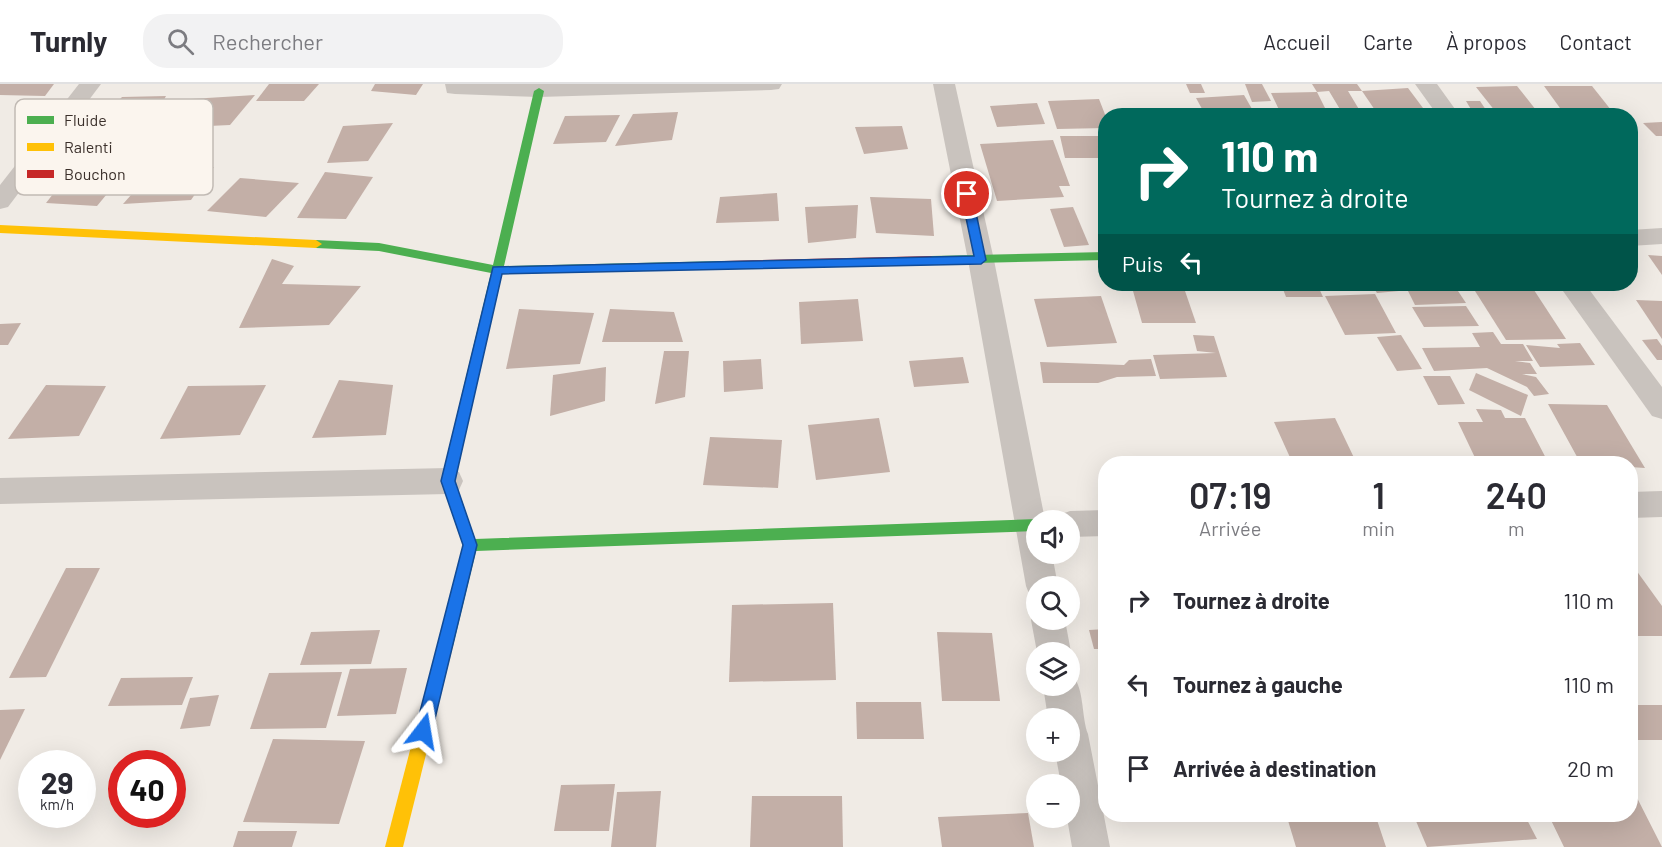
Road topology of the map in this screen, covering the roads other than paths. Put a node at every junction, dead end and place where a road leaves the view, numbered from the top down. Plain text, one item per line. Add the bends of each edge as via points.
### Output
1 (90, 84) edge
2 (456, 84) edge
3 (771, 84) edge
4 (944, 84) edge
5 (1425, 84) edge
6 (538, 91) junction
7 (78, 99) edge
8 (1443, 108) edge
9 (15, 182) edge
10 (0, 201) edge
11 (0, 229) edge
12 (1662, 236) edge
13 (1638, 238) edge
14 (1098, 256) edge
15 (981, 260) junction
16 (497, 270) junction
17 (1576, 291) edge
18 (1662, 408) edge
19 (448, 481) junction
20 (0, 491) edge
21 (1662, 504) edge
22 (1638, 505) edge
23 (1030, 510) edge
24 (1098, 523) edge
25 (1080, 524) edge
26 (1026, 526) edge
27 (470, 545) junction
28 (1075, 762) edge
29 (394, 847) edge
30 (1091, 847) edge

1 - 7 street
2 - 6 street via 455,88
3 - 6 street
4 - 15 street
5 - 8 street
6 - 16 street
9 - 10 street
11 - 16 street via 379,247
12 - 13 street
14 - 15 street
15 - 16 street
15 - 23 street
16 - 19 street
17 - 18 street
19 - 20 street
19 - 27 street
21 - 22 street
24 - 25 street
26 - 27 street
27 - 29 street
28 - 30 street

